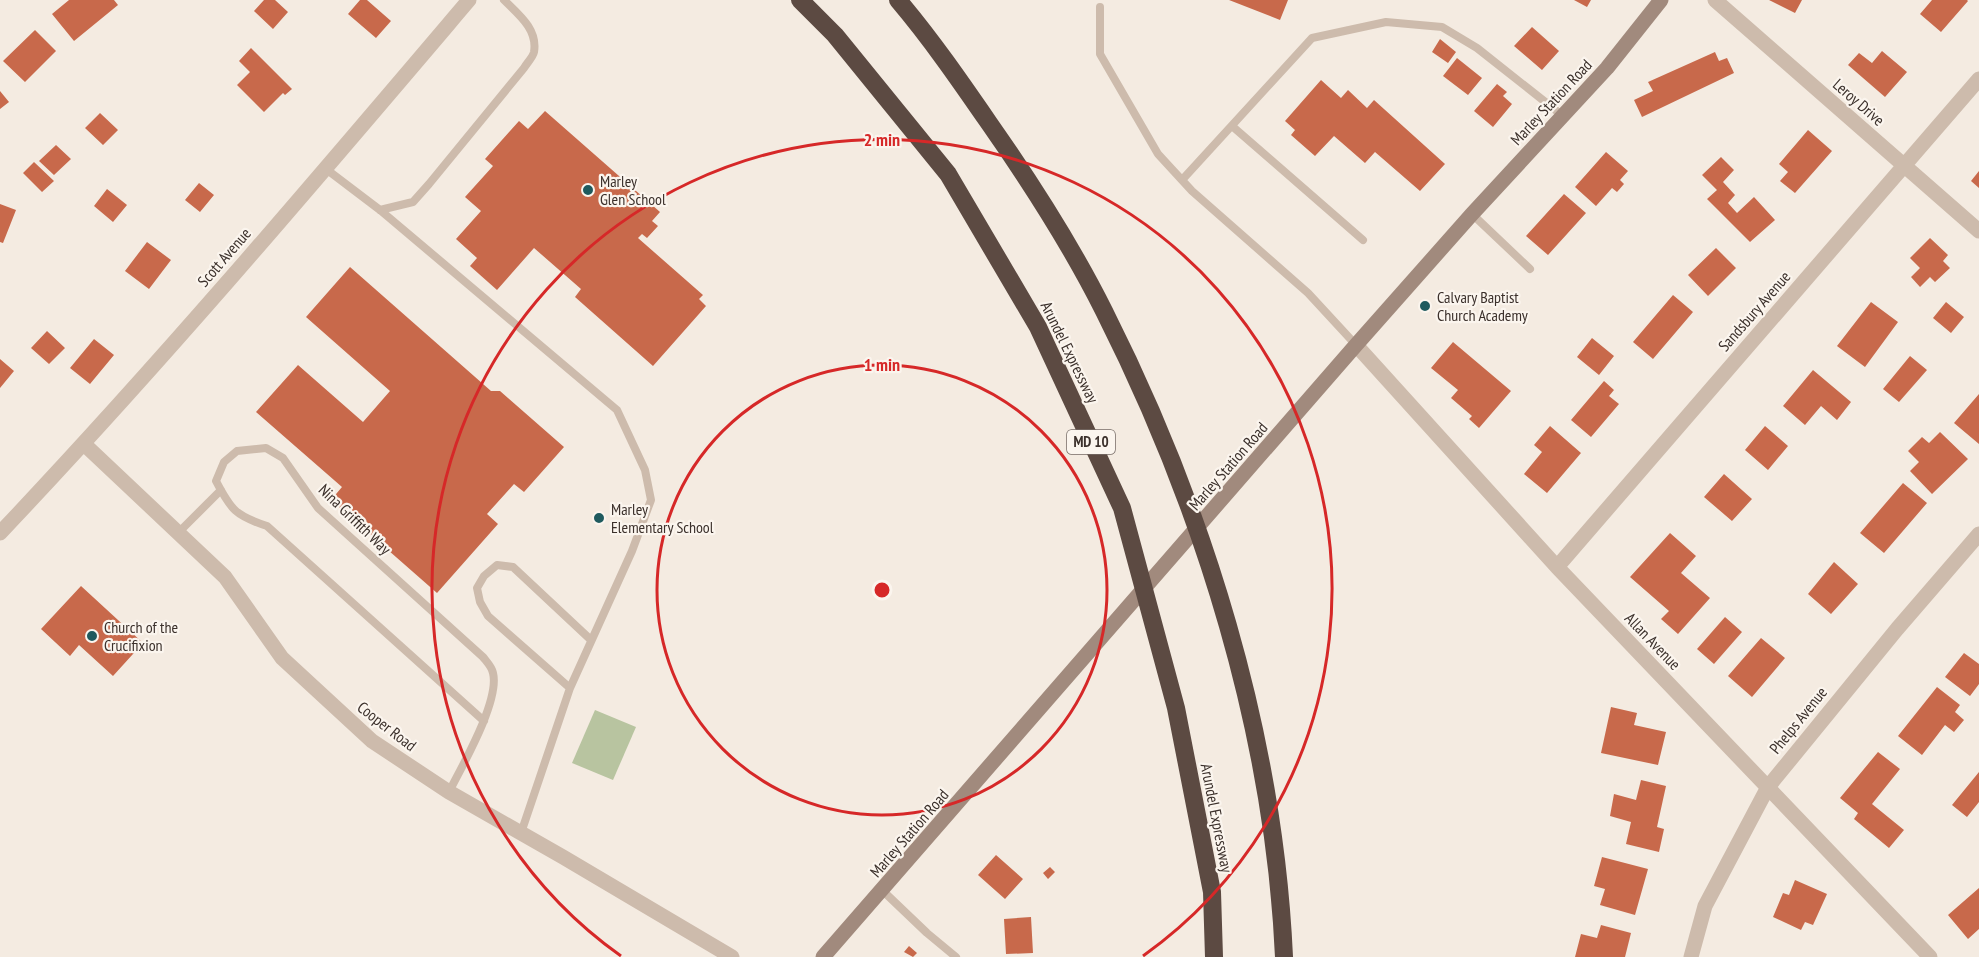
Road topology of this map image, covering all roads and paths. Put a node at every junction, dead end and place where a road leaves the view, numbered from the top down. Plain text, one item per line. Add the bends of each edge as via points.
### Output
1 (469, 0) edge
2 (504, 0) edge
3 (800, 0) edge
4 (898, 0) edge
5 (1660, 0) edge
6 (1715, 0) edge
7 (1100, 7) dead end
8 (1979, 79) edge
9 (1563, 116) junction
10 (1232, 126) junction
11 (1905, 165) junction
12 (326, 168) junction
13 (1182, 180) junction
14 (380, 210) junction
15 (1472, 214) junction
16 (1979, 231) edge
17 (1363, 240) dead end
18 (1530, 269) dead end
19 (1356, 345) junction
20 (84, 444) junction
21 (221, 490) junction
22 (0, 533) edge
23 (178, 533) junction
24 (1979, 534) edge
25 (1557, 567) junction
26 (591, 640) junction
27 (570, 688) junction
28 (483, 721) junction
29 (1768, 787) junction
30 (449, 792) junction
31 (521, 833) junction
32 (883, 891) junction
33 (732, 957) edge
34 (823, 957) edge
35 (956, 957) edge
36 (1214, 957) edge
37 (1284, 957) edge
38 (1691, 957) edge
39 (1930, 957) edge

1 - 12 street, Scott Avenue
2 - 14 lane via 529,26 534,53 413,202
3 - 36 highway, Arundel Expressway / MD 10 via 835,35 948,174 1038,327 1122,508 1176,708 1212,892
4 - 37 highway via 952,69 1046,207 1103,309 1179,482 1227,626 1255,739 1275,855
5 - 9 main road, Marley Station Road via 1615,59
6 - 11 street, Leroy Drive
7 - 13 lane via 1100,54 1158,154
8 - 11 street, Sandsbury Avenue
9 - 10 lane via 1477,48 1442,27 1386,22 1312,38
9 - 15 main road, Marley Station Road
10 - 13 lane
10 - 17 lane
11 - 16 street, Leroy Drive
11 - 25 street, Sandsbury Avenue
12 - 14 lane
12 - 20 street, Scott Avenue
13 - 19 lane via 1308,293
14 - 26 lane via 617,410 631,438 645,470 651,500
15 - 18 lane
15 - 19 main road, Marley Station Road
19 - 25 street, Allan Avenue
19 - 32 main road, Marley Station Road
20 - 22 street, Scott Avenue
20 - 23 street, Cooper Road
21 - 23 lane
21 - 28 lane via 229,506 246,519 267,526
21 - 28 lane, Nina Griffith Way via 216,482 224,462 237,451 266,448 283,458 318,508 483,657 493,672 494,687
23 - 30 street, Cooper Road via 225,577 282,658 372,741
24 - 29 street, Phelps Avenue
25 - 29 street, Allan Avenue
26 - 27 lane
26 - 27 lane via 513,567 497,565 477,588 488,616
27 - 31 lane
28 - 30 lane, Nina Griffith Way
29 - 38 street, Phelps Avenue via 1705,906
29 - 39 street, Allan Avenue
30 - 31 street, Cooper Road
31 - 33 street, Cooper Road
32 - 34 main road, Marley Station Road
32 - 35 lane

